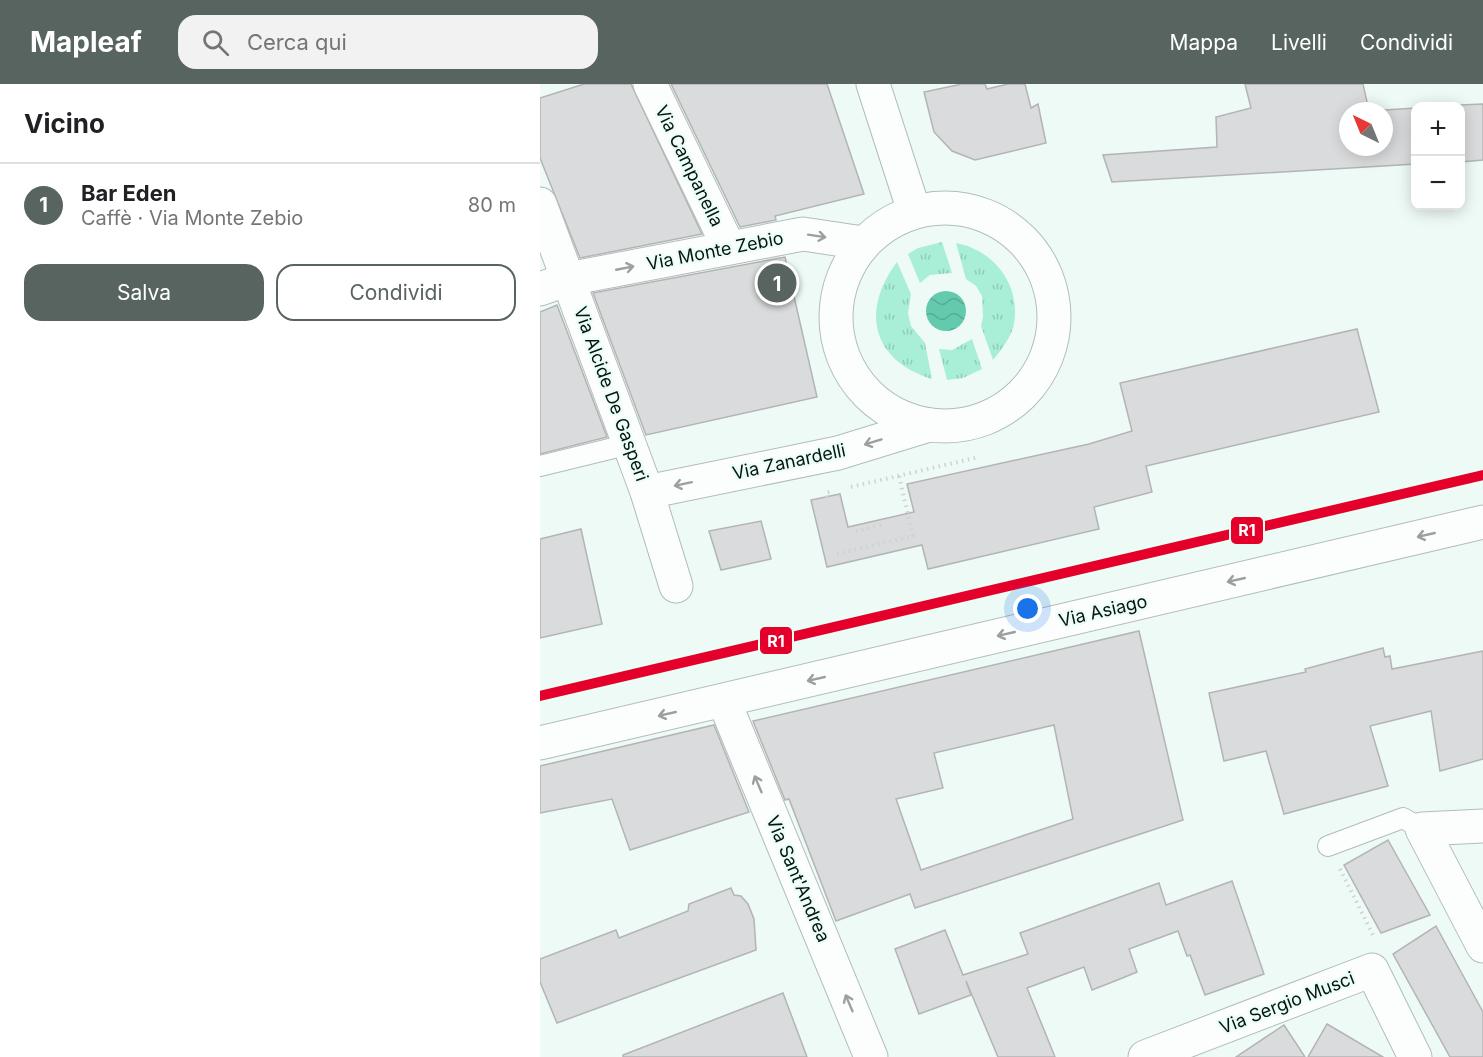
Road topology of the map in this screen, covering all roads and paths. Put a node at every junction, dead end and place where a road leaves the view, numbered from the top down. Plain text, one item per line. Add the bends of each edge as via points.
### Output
1 (650, 84) edge
2 (873, 84) edge
3 (540, 204) edge
4 (914, 211) junction
5 (863, 243) junction
6 (729, 248) junction
7 (554, 284) edge
8 (929, 425) junction
9 (630, 444) junction
10 (979, 457) dead end
11 (540, 466) edge
12 (899, 476) junction
13 (847, 488) dead end
14 (837, 490) dead end
15 (647, 492) junction
16 (827, 496) dead end
17 (1483, 522) edge
18 (885, 524) dead end
19 (856, 531) dead end
20 (837, 554) dead end
21 (676, 586) dead end
22 (724, 701) junction
23 (540, 743) edge
24 (1483, 826) edge
25 (1422, 829) junction
26 (1328, 846) joint
27 (1483, 946) edge
28 (1372, 970) junction
29 (871, 1057) edge
30 (1145, 1057) edge
31 (1415, 1057) edge

1 - 6 street, Via Campanella
2 - 4 street
3 - 7 street, Via Alcide De Gasperi
4 - 5 street via 887,224
4 - 8 street via 948,206 993,217 1025,240 1047,273 1056,312 1050,351 1031,386 1000,412 969,425
6 -> 5 street, Via Monte Zebio via 803,234
5 - 8 street via 845,272 836,304 837,338 849,370 870,396 897,416
7 -> 6 street, Via Monte Zebio
7 - 9 street, Via Alcide De Gasperi
8 -> 15 street, Via Zanardelli via 838,453
9 - 11 lane
9 - 15 street, Via Alcide De Gasperi
10 - 12 path
12 - 13 path
12 - 20 path via 913,536
14 - 16 path via 826,493
15 - 21 street, Via Alcide De Gasperi
17 -> 22 street, Via Asiago
18 - 19 path
22 -> 23 street, Via Asiago
29 -> 22 street, Via Sant'Andrea
24 - 25 street
25 - 26 lane via 1403,818
25 - 27 street
26 - 28 path via 1381,952
28 - 30 street, Via Sergio Musci
28 - 31 street, Via Sergio Musci

